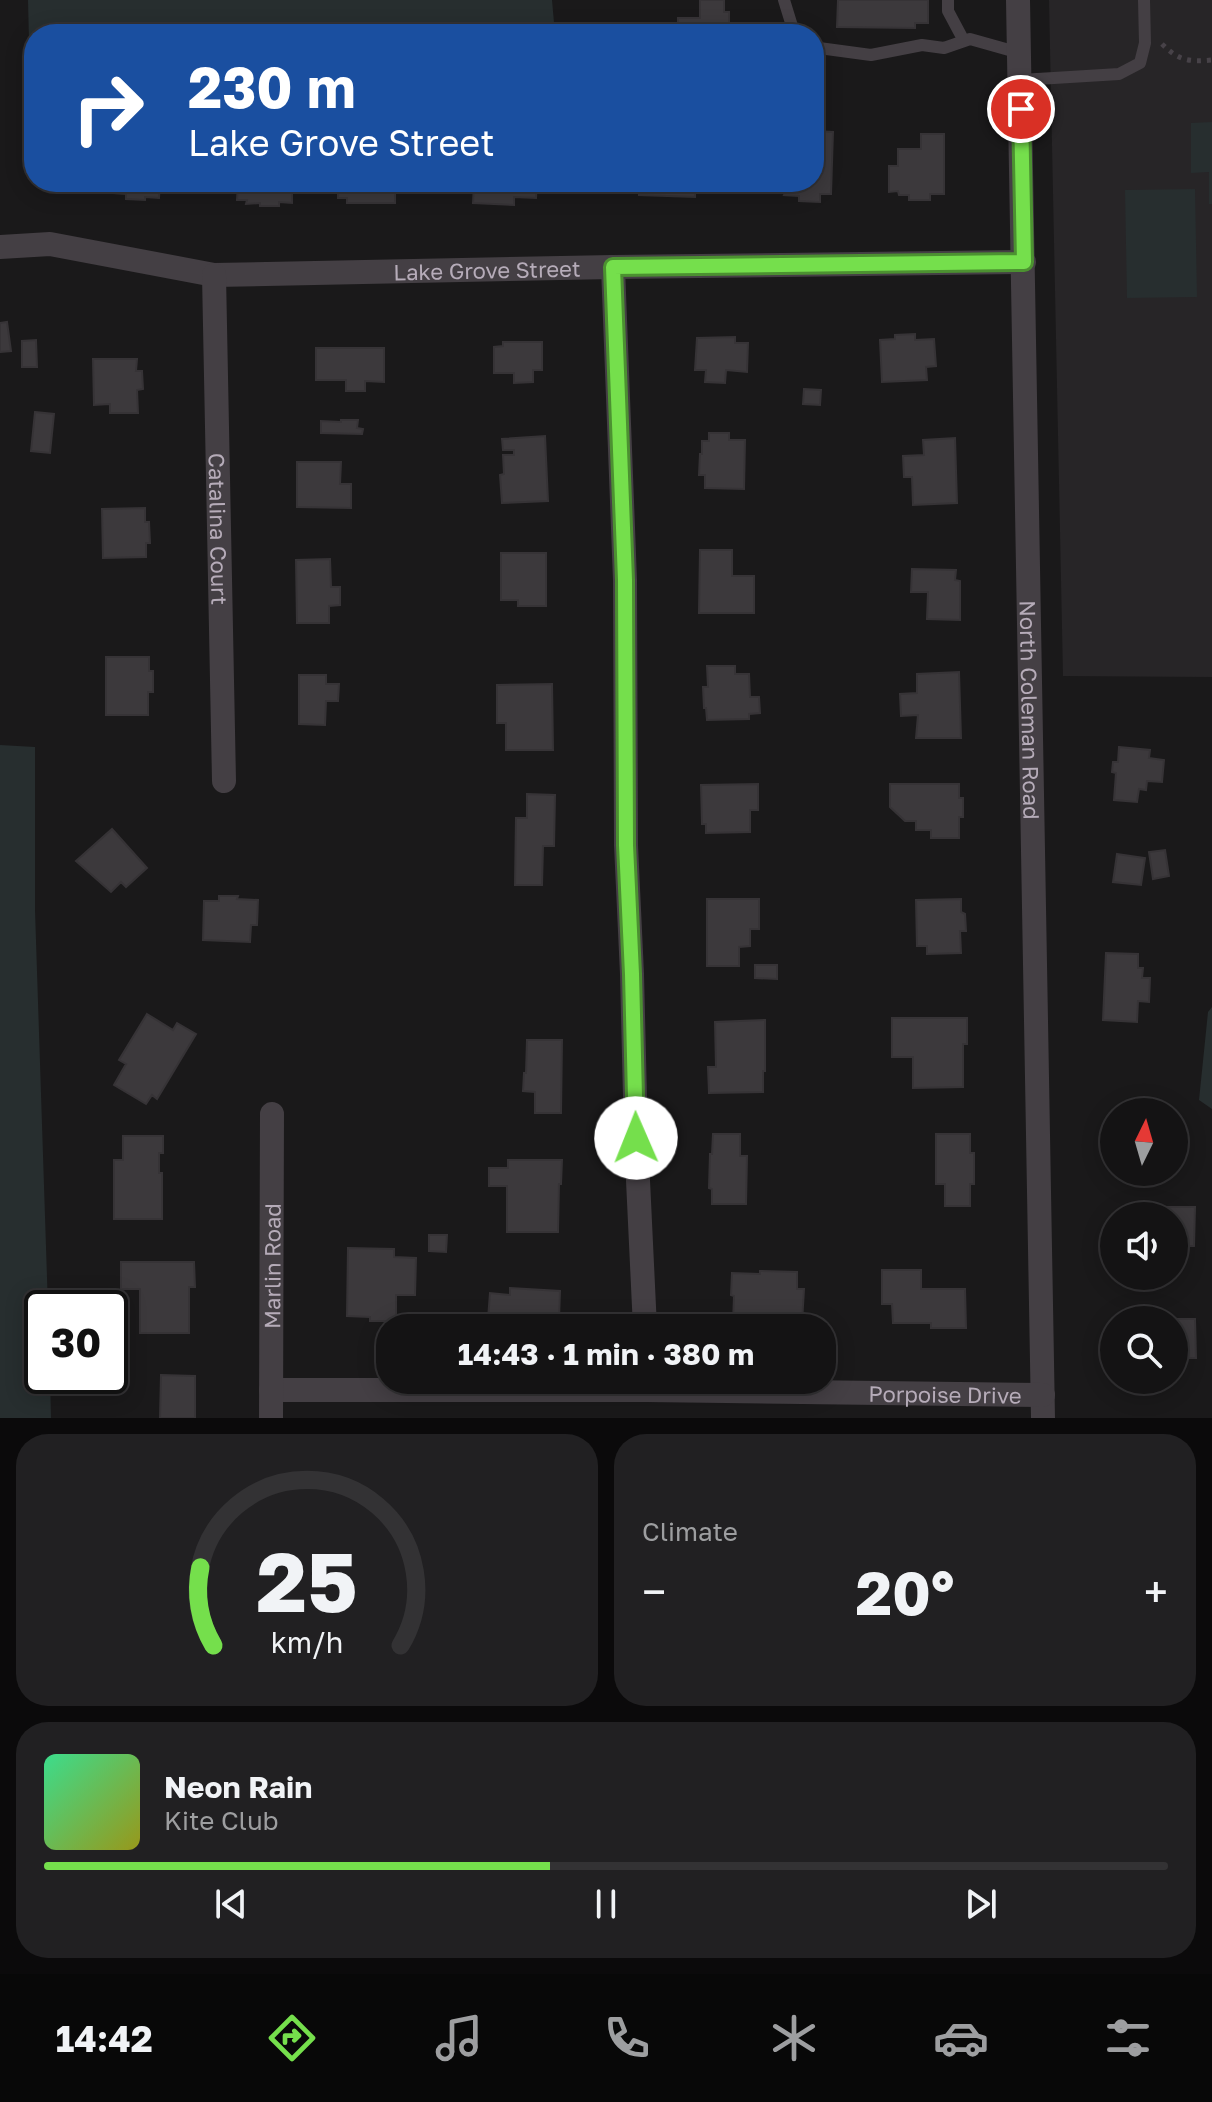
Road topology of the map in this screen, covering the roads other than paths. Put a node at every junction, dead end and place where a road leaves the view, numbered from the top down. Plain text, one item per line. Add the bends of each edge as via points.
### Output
1 (784, 0) edge
2 (948, 0) edge
3 (1018, 0) edge
4 (1144, 0) edge
5 (791, 24) edge
6 (964, 41) junction
7 (824, 49) edge
8 (1020, 53) junction
9 (1021, 80) junction
10 (0, 247) edge
11 (1024, 262) junction
12 (613, 267) junction
13 (214, 275) junction
14 (224, 781) dead end
15 (272, 1114) dead end
16 (644, 1314) edge
17 (376, 1389) edge
18 (271, 1390) junction
19 (817, 1394) edge
20 (1043, 1406) edge
21 (271, 1418) edge

1 - 5 lane
2 - 6 lane
3 - 8 street, North Coleman Road
4 - 9 lane via 1140,63 1119,74
6 - 7 lane via 871,55
6 - 8 lane
8 - 9 street, North Coleman Road
9 - 11 street, North Coleman Road
10 - 13 street, Lake Grove Street via 50,244
11 - 12 street, Lake Grove Street
11 - 20 street, North Coleman Road
12 - 13 street, Lake Grove Street
12 - 16 street via 625,580 626,845
13 - 14 street, Catalina Court
15 - 18 street, Marlin Road
17 - 18 street, Porpoise Drive
18 - 21 street, Marlin Road
19 - 20 street, Porpoise Drive

